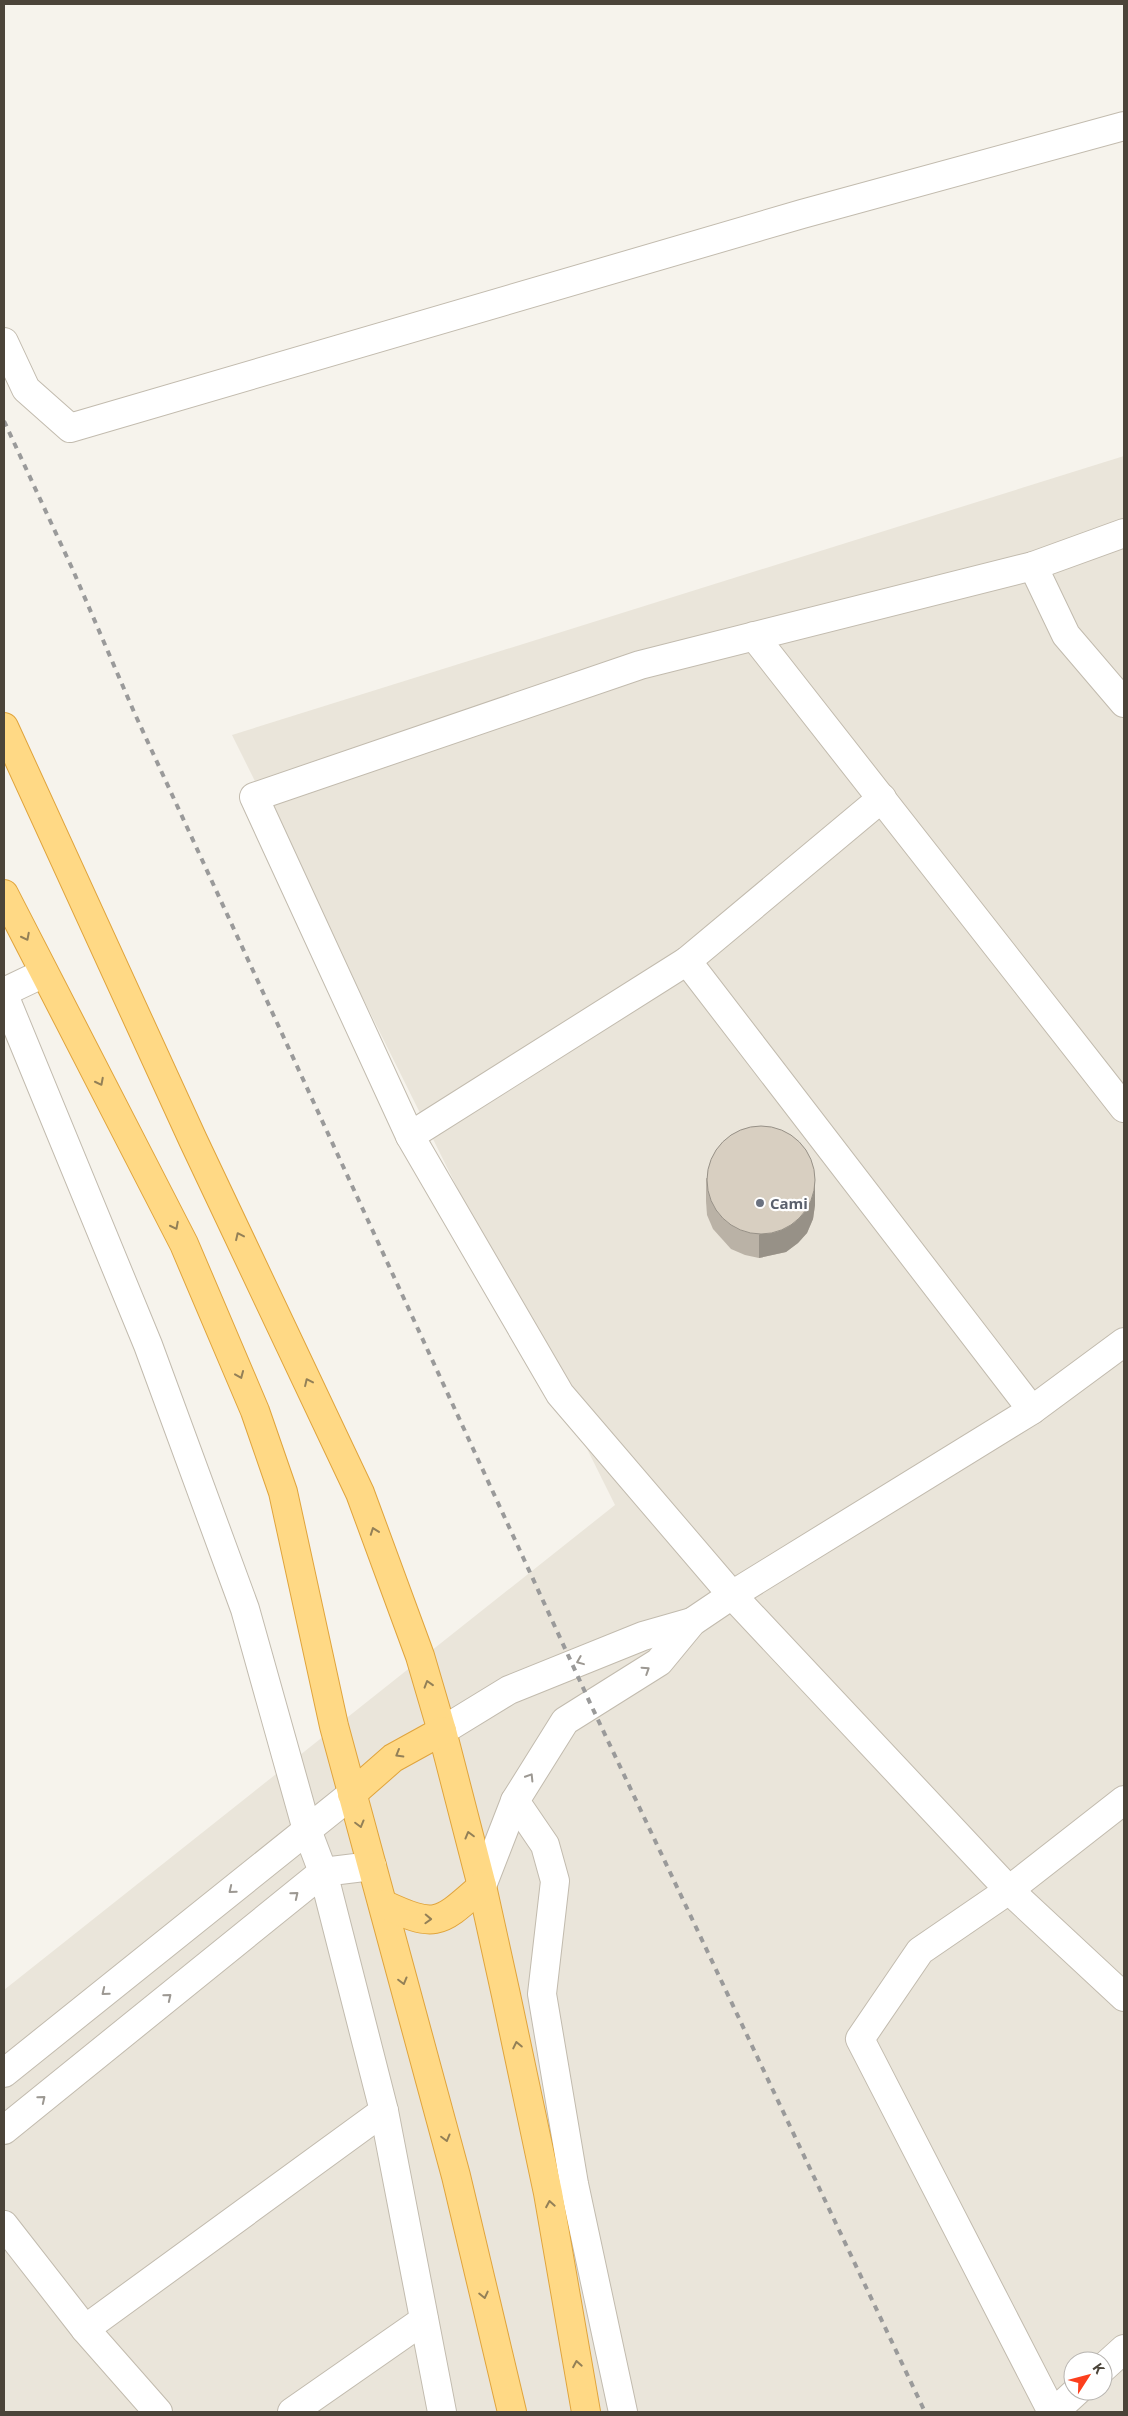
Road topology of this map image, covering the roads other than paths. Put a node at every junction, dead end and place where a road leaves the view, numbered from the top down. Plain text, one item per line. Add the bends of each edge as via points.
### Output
1 (1124, 126) edge
2 (4, 342) edge
3 (1124, 533) edge
4 (1033, 566) junction
5 (754, 636) junction
6 (1124, 703) edge
7 (4, 727) edge
8 (882, 798) junction
9 (4, 894) edge
10 (687, 961) junction
11 (44, 973) junction
12 (4, 994) edge
13 (1124, 1108) edge
14 (410, 1136) junction
15 (1124, 1342) edge
16 (1032, 1410) junction
17 (732, 1595) junction
18 (692, 1622) junction
19 (442, 1731) junction
20 (352, 1794) junction
21 (1124, 1800) edge
22 (516, 1801) junction
23 (307, 1830) junction
24 (372, 1866) junction
25 (323, 1872) junction
26 (482, 1886) junction
27 (1009, 1890) junction
28 (383, 1904) junction
29 (1124, 1997) edge
30 (4, 2073) edge
31 (384, 2111) junction
32 (4, 2130) edge
33 (4, 2224) edge
34 (424, 2320) junction
35 (85, 2329) junction
36 (1124, 2349) edge
37 (1113, 2359) edge
38 (1066, 2401) edge
39 (158, 2412) edge
40 (292, 2412) edge
41 (442, 2412) edge
42 (512, 2412) edge
43 (586, 2412) edge
44 (624, 2412) edge
45 (1053, 2412) edge

1 - 2 street via 802,214 70,428 26,389
3 - 4 street
4 - 5 street
4 - 6 street via 1066,635
5 - 8 street
5 - 14 street via 640,664 254,797
19 -> 7 highway via 420,1656 360,1493 193,1140
8 - 10 street
8 - 13 street
9 -> 11 highway
10 - 14 street
10 - 16 street
11 - 12 street
11 -> 20 highway via 184,1244 255,1411 283,1492
12 - 23 street via 148,1345 245,1609
14 - 17 street via 560,1394
15 - 16 street
16 - 17 street
17 - 18 street
17 - 27 street
18 -> 19 street via 643,1636 509,1690
22 -> 18 street via 565,1721 659,1662
19 -> 20 highway via 393,1758
26 -> 19 highway
20 - 23 street
20 -> 24 highway
21 - 27 street
22 - 26 street
22 - 44 street via 545,1845 555,1881 542,1994 574,2184
23 - 25 street
23 -> 30 street
24 - 25 street
24 - 28 highway
25 - 31 street
32 -> 25 street
28 -> 26 highway via 411,1917 432,1920 449,1916
43 -> 26 highway via 548,2193
27 - 29 street
27 - 45 street via 920,1951 860,2039
28 -> 42 highway via 456,2176
31 - 34 street
31 - 35 street
33 - 35 street
34 - 40 street
34 - 41 street
35 - 39 street
36 - 37 street
38 - 45 street

